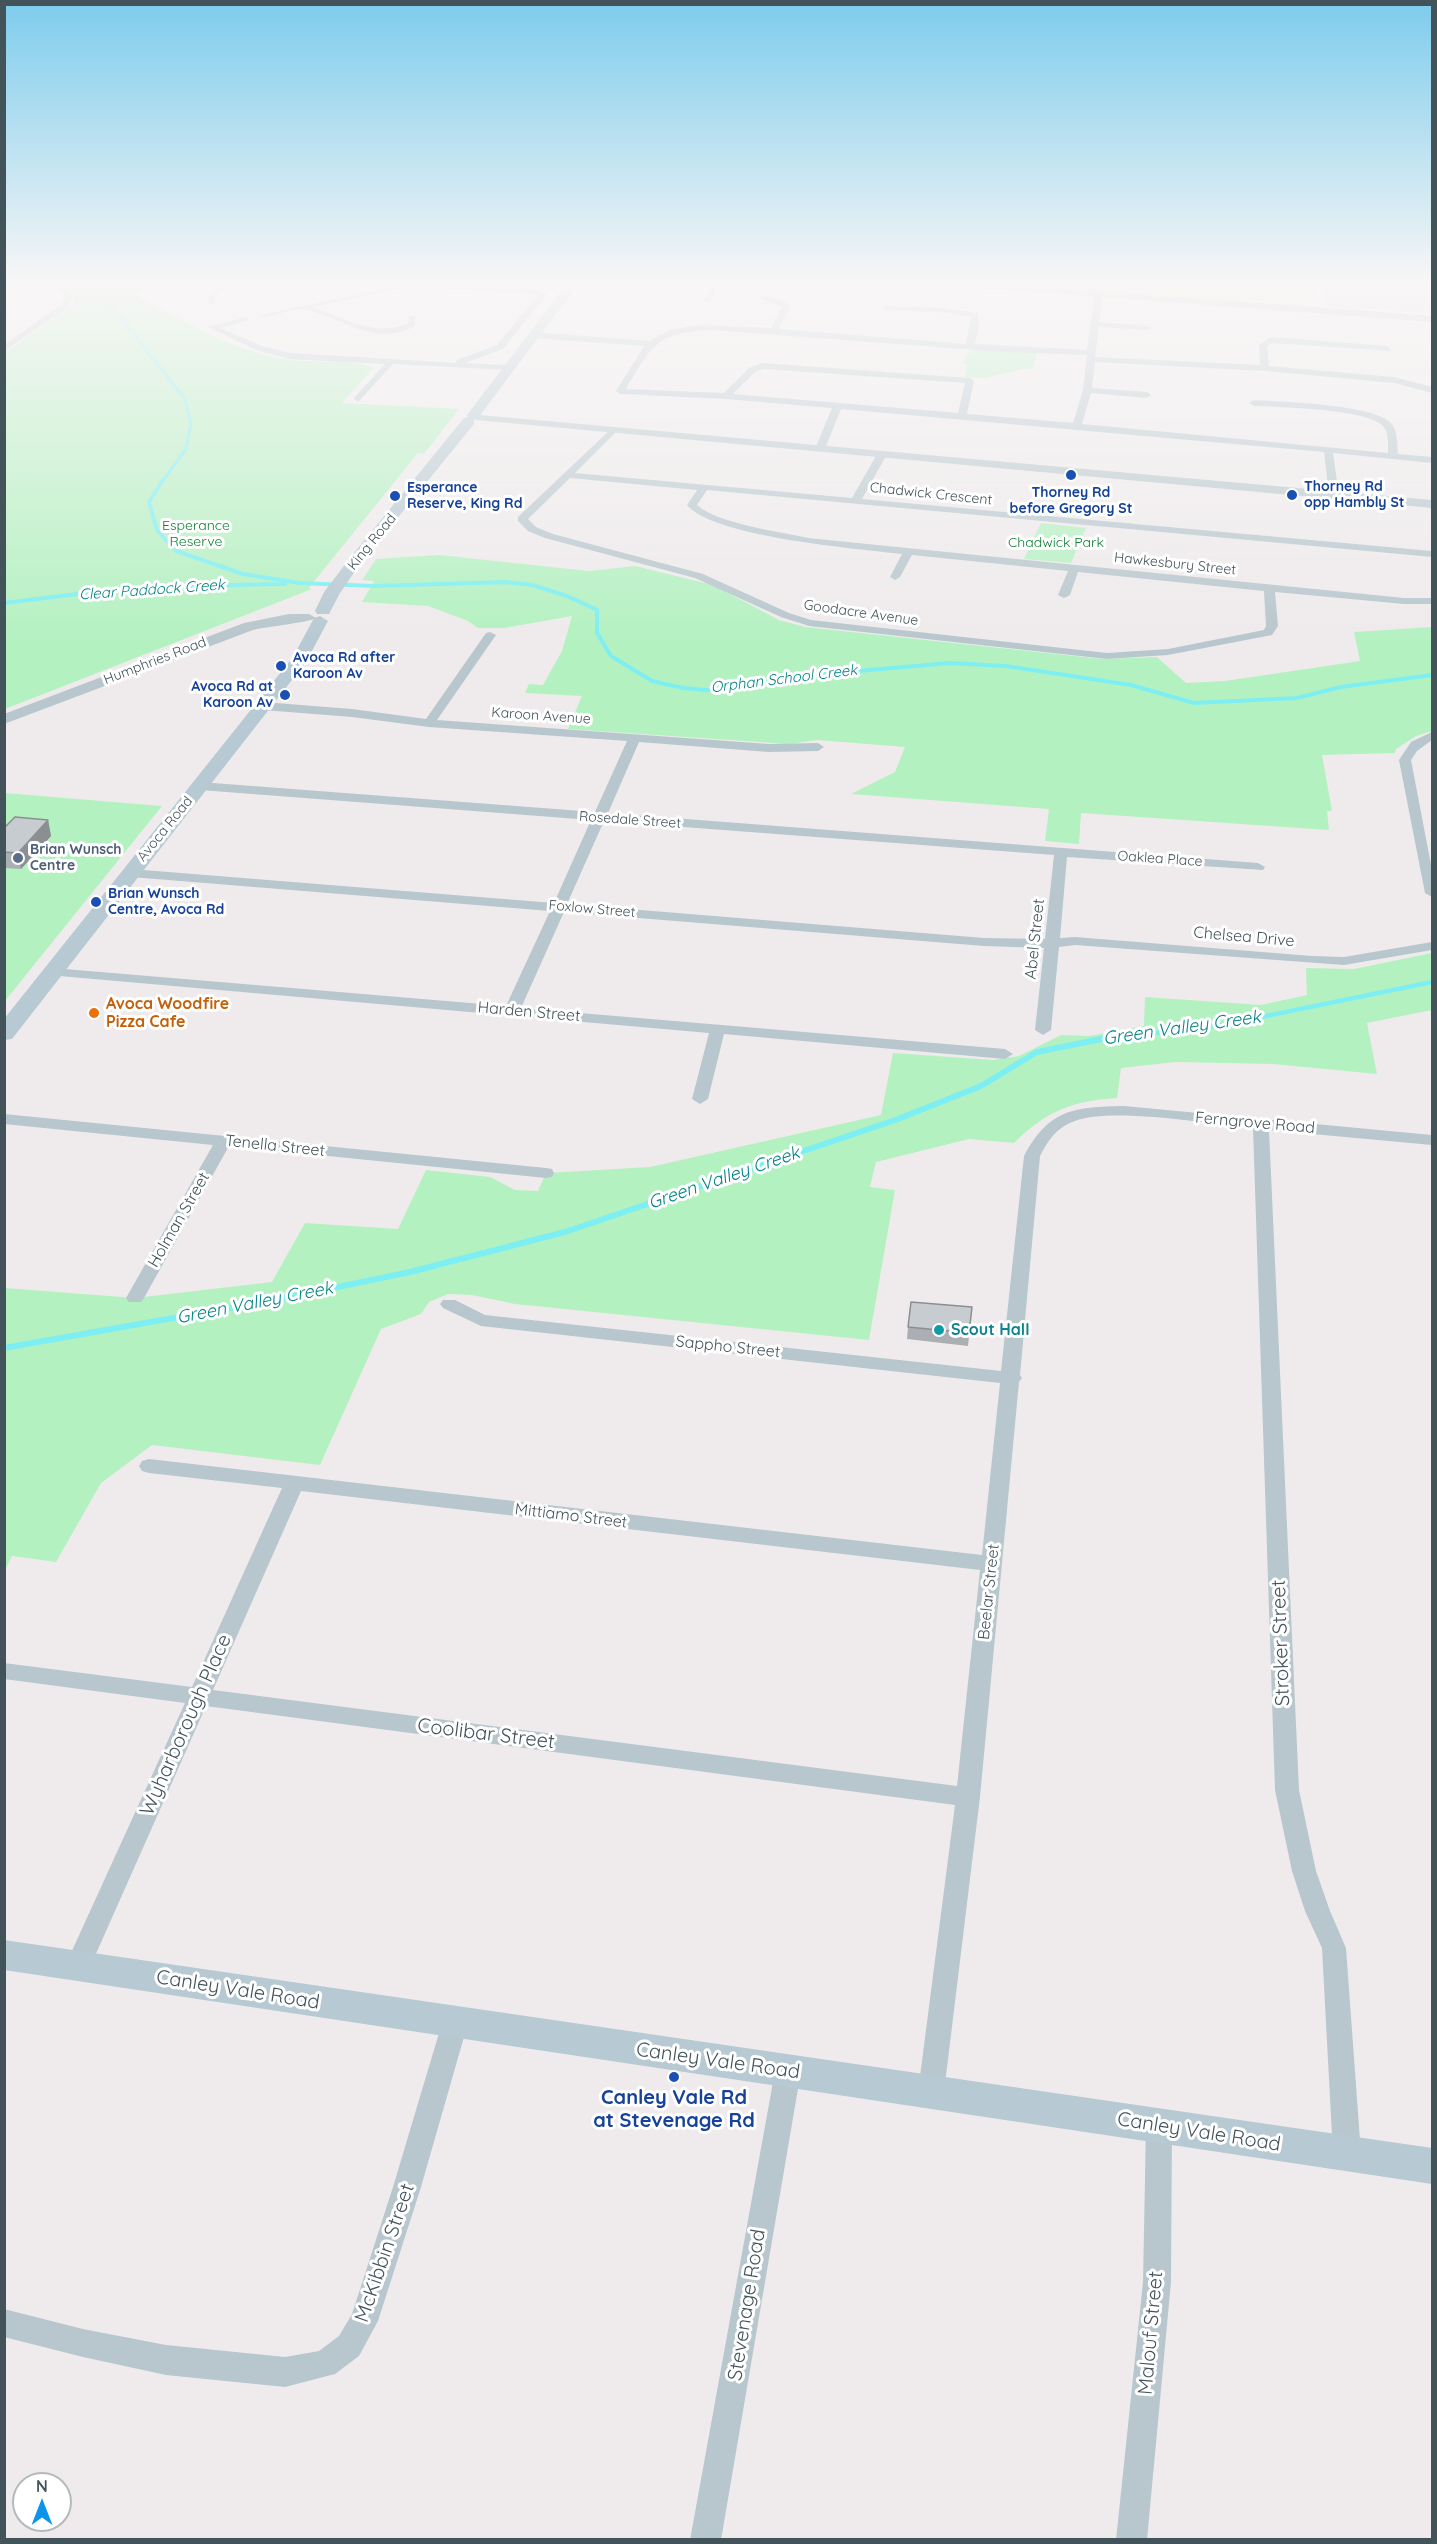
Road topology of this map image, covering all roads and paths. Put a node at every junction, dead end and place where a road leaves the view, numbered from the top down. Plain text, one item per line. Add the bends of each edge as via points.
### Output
1 (483, 404) edge
2 (804, 404) edge
3 (965, 404) edge
4 (1083, 404) edge
5 (1262, 404) edge
6 (837, 407) junction
7 (962, 417) junction
8 (474, 418) junction
9 (1077, 426) junction
10 (613, 430) junction
11 (1328, 448) junction
12 (819, 449) junction
13 (882, 454) junction
14 (1393, 455) junction
15 (1432, 460) edge
16 (570, 475) junction
17 (704, 487) junction
18 (1334, 495) junction
19 (856, 500) junction
20 (1432, 504) edge
21 (908, 552) junction
22 (1432, 554) edge
23 (1074, 569) junction
24 (896, 577) dead end
25 (342, 579) joint
26 (1269, 588) junction
27 (1064, 595) dead end
28 (1432, 601) edge
29 (317, 617) junction
30 (490, 635) dead end
31 (263, 706) junction
32 (4, 720) edge
33 (429, 723) junction
34 (1432, 736) edge
35 (635, 738) junction
36 (818, 747) dead end
37 (200, 786) junction
38 (600, 817) junction
39 (1061, 852) junction
40 (1258, 867) dead end
41 (131, 873) junction
42 (1432, 893) edge
43 (558, 907) junction
44 (1053, 942) junction
45 (1432, 946) edge
46 (53, 972) junction
47 (512, 1011) junction
48 (718, 1029) junction
49 (1043, 1030) dead end
50 (4, 1034) edge
51 (1005, 1054) dead end
52 (700, 1099) dead end
53 (1077, 1114) joint
54 (4, 1119) edge
55 (1261, 1124) junction
56 (1432, 1140) edge
57 (224, 1141) junction
58 (546, 1173) dead end
59 (135, 1298) dead end
60 (449, 1304) dead end
61 (1012, 1378) junction
62 (149, 1466) dead end
63 (294, 1484) junction
64 (992, 1564) junction
65 (4, 1671) edge
66 (199, 1696) junction
67 (968, 1797) junction
68 (4, 1955) edge
69 (78, 1966) junction
70 (455, 2023) junction
71 (788, 2071) junction
72 (931, 2092) junction
73 (1159, 2126) junction
74 (1347, 2154) junction
75 (1432, 2166) edge
76 (4, 2323) edge
77 (705, 2540) edge
78 (1131, 2540) edge

1 - 8 main road, King Road
2 - 6 street
3 - 7 street
4 - 9 street
5 - 14 street via 1380,418 1392,433
6 - 7 street
6 - 12 street
7 - 9 street
8 - 10 street
8 - 25 main road, King Road
9 - 11 street
10 - 12 street
10 - 16 street, Goodacre Avenue
11 - 14 street
11 - 18 street
12 - 13 street
13 - 18 street
13 - 19 street
14 - 15 street
16 - 17 street, Chadwick Crescent
16 - 26 street, Goodacre Avenue via 522,519 532,529 699,576 809,623 1107,656 1159,653 1270,634
17 - 19 street, Chadwick Crescent
17 - 21 street, Hawkesbury Street via 692,505 699,513 728,523 808,541
18 - 20 street
19 - 22 street, Chadwick Crescent
21 - 23 street, Hawkesbury Street
21 - 24 street
23 - 26 street, Hawkesbury Street
23 - 27 street
25 - 29 main road, Avoca Road
26 - 28 street, Hawkesbury Street
29 - 31 main road, Avoca Road via 300,658
29 - 32 street, Humphries Road via 249,626
30 - 33 street
31 - 33 street, Karoon Avenue via 352,712
31 - 37 main road, Avoca Road
33 - 35 street, Karoon Avenue
34 - 42 street via 1417,743 1405,760
35 - 36 street, Karoon Avenue via 769,748
35 - 38 street
37 - 38 street, Rosedale Street
37 - 41 main road, Avoca Road
38 - 39 street, Rosedale Street
38 - 43 street
39 - 40 street, Oaklea Place
39 - 44 street, Abel Street
41 - 43 street, Foxlow Street
41 - 46 main road, Avoca Road
43 - 44 street, Foxlow Street via 984,942
43 - 47 street
44 - 45 street, Chelsea Drive via 1344,961
44 - 49 street, Abel Street
46 - 47 street, Harden Street
46 - 50 main road, Avoca Road
47 - 48 street, Harden Street
48 - 51 street, Harden Street
48 - 52 street
53 - 55 street, Ferngrove Road via 1124,1111
53 - 61 street, Beelar Street via 1053,1125 1040,1138 1032,1156
54 - 57 street, Tenella Street
55 - 56 street, Ferngrove Road
55 - 74 street, Stroker Street via 1287,1790 1292,1826 1316,1909 1334,1948
57 - 58 street, Tenella Street
57 - 59 street, Holman Street
60 - 61 street, Sappho Street via 481,1320
61 - 64 street, Beelar Street
62 - 63 street, Mittiamo Street
63 - 64 street, Mittiamo Street
63 - 66 street, Wyharborough Place
64 - 67 street, Beelar Street
65 - 66 street, Coolibar Street
66 - 67 street, Coolibar Street
66 - 69 street, Wyharborough Place
67 - 72 street, Beelar Street
68 - 69 main road, Canley Vale Road
69 - 70 main road, Canley Vale Road
70 - 71 main road, Canley Vale Road
70 - 76 street, McKibbin Street via 364,2321 349,2346 325,2364 285,2372 166,2360
71 - 72 main road, Canley Vale Road
71 - 77 street, Stevenage Road
72 - 73 main road, Canley Vale Road
73 - 74 main road, Canley Vale Road
73 - 78 street, Malouf Street via 1157,2282
74 - 75 main road, Canley Vale Road

